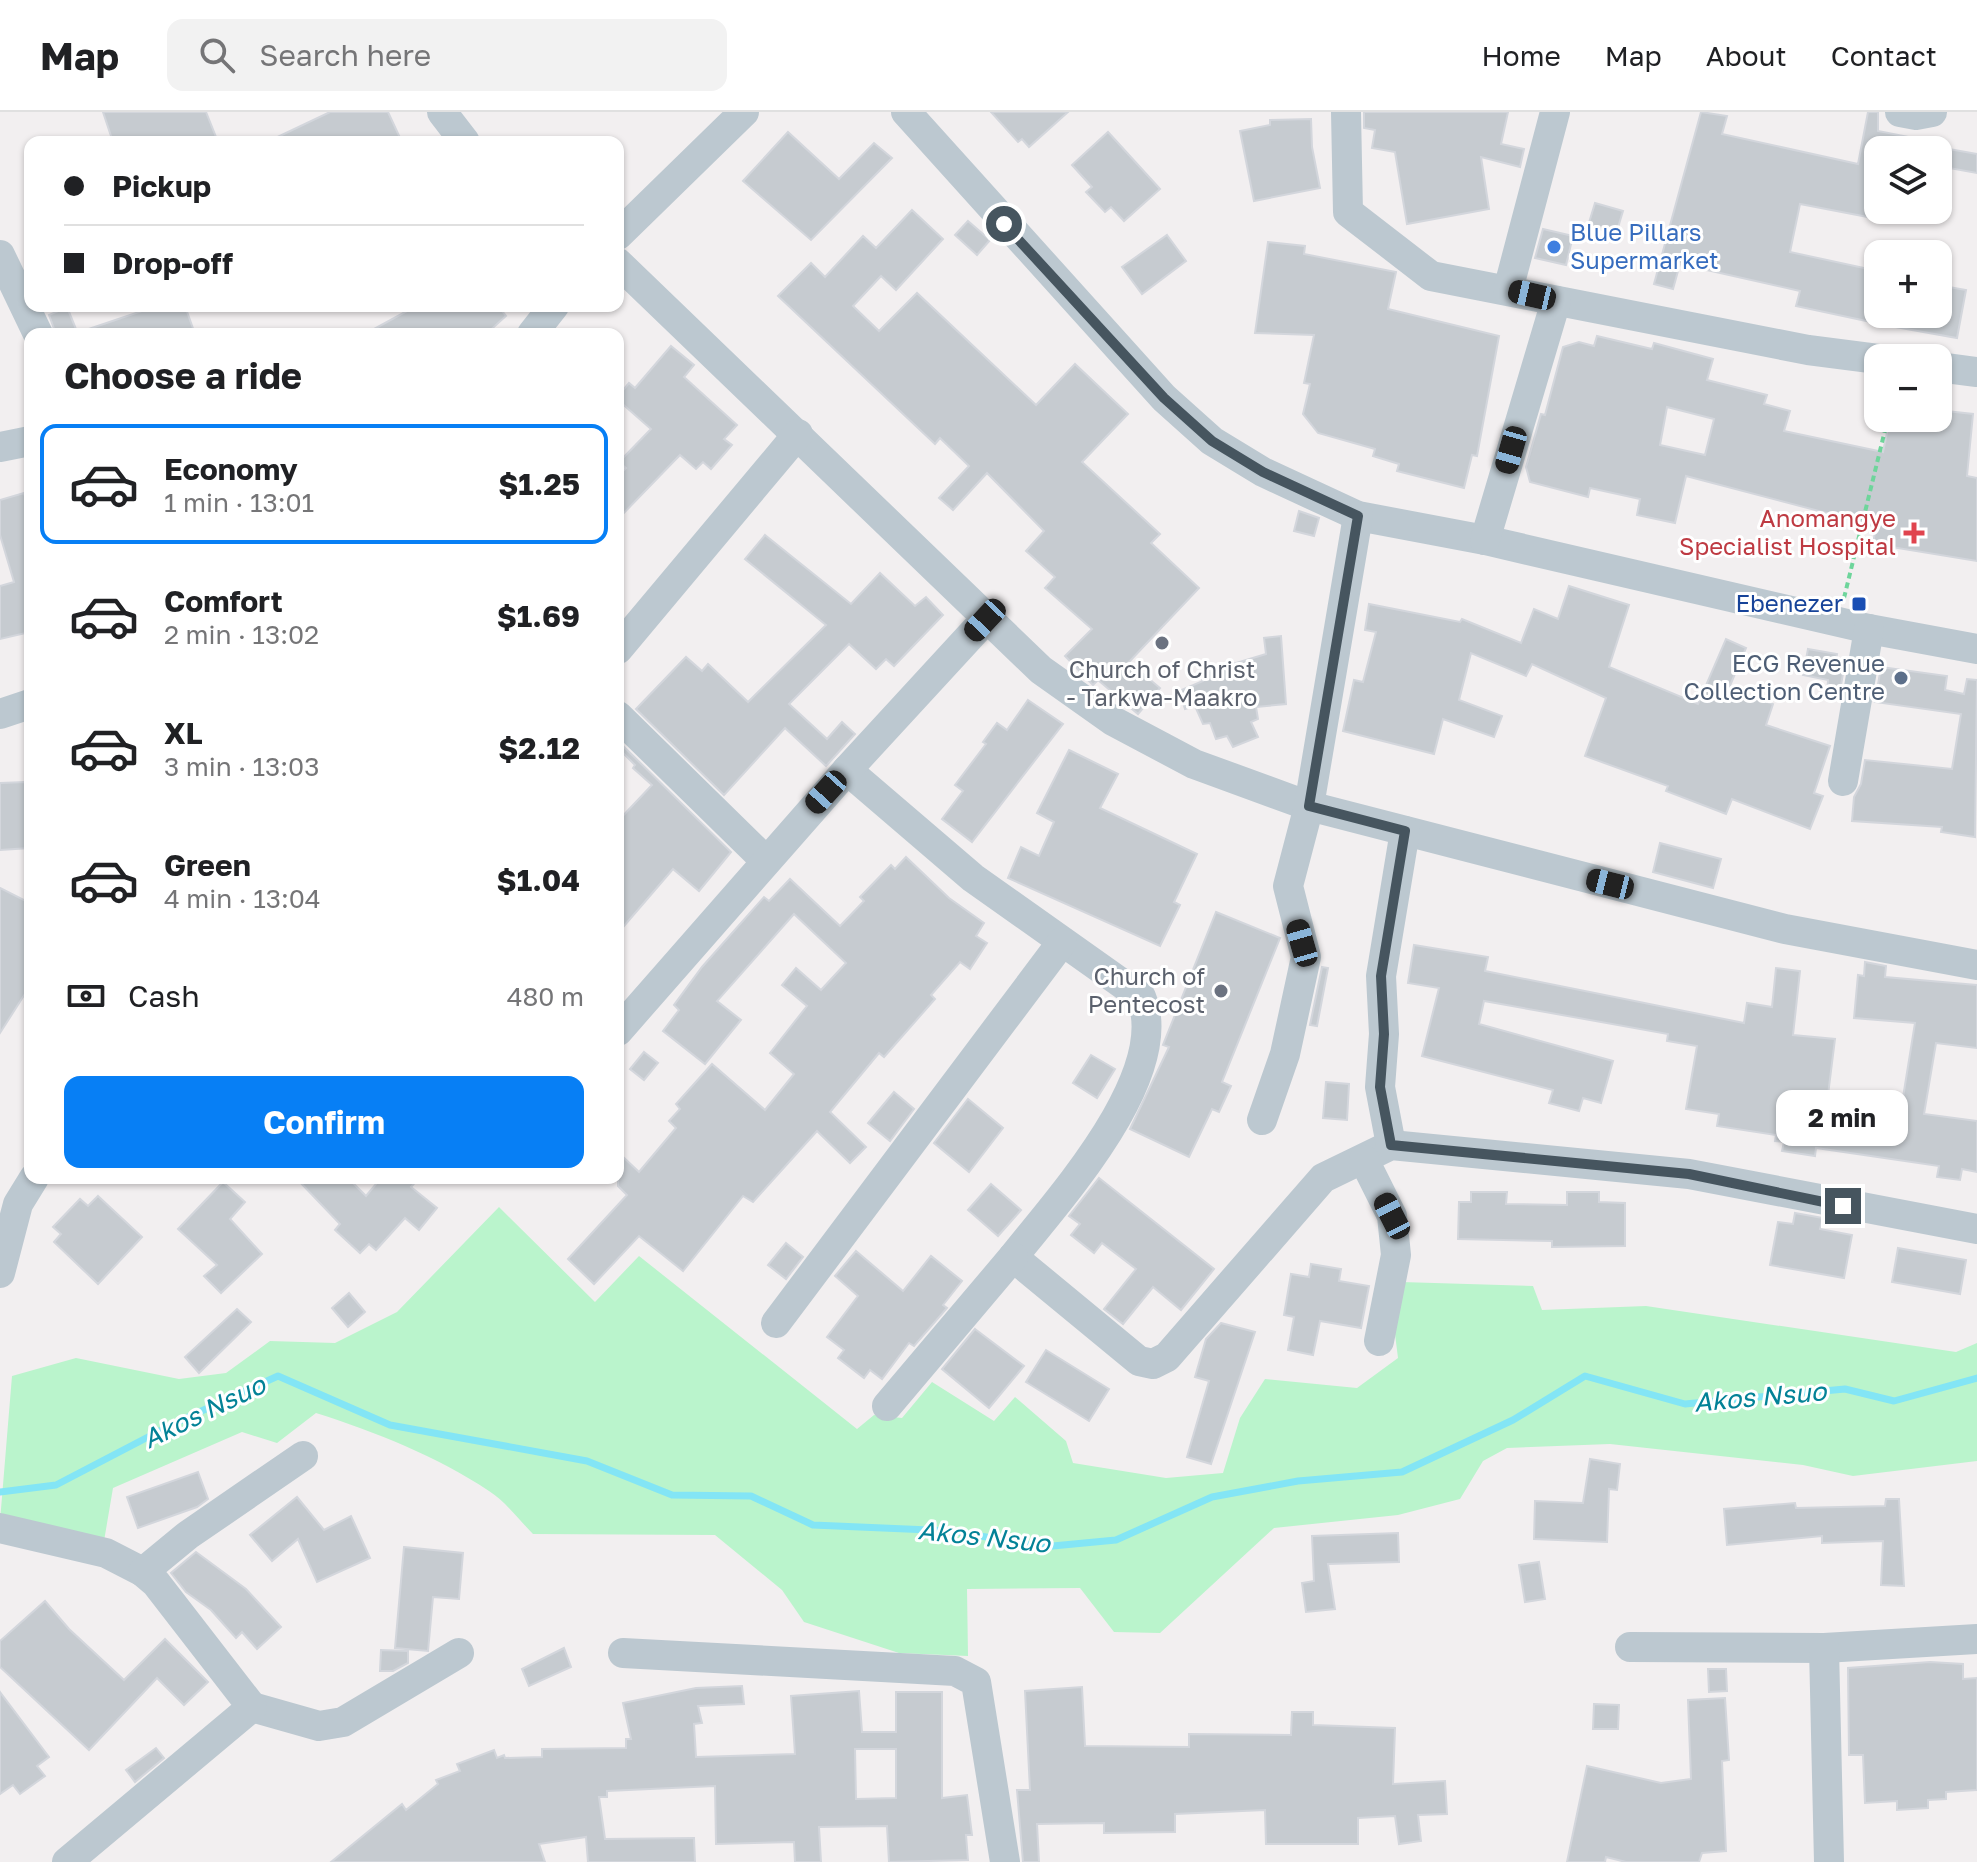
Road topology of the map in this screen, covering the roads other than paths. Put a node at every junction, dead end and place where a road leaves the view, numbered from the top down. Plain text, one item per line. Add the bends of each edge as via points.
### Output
1 (442, 112) edge
2 (744, 112) edge
3 (906, 112) edge
4 (1346, 112) edge
5 (1555, 112) edge
6 (1900, 112) edge
7 (1932, 112) edge
8 (460, 136) edge
9 (624, 229) edge
10 (0, 255) edge
11 (624, 269) edge
12 (1508, 290) junction
13 (1556, 301) junction
14 (24, 305) edge
15 (549, 312) edge
16 (537, 328) edge
17 (1864, 357) edge
18 (1952, 369) edge
19 (1977, 372) edge
20 (798, 434) junction
21 (24, 442) edge
22 (0, 447) edge
23 (1358, 516) junction
24 (1485, 540) junction
25 (985, 620) junction
26 (1869, 629) junction
27 (624, 642) edge
28 (1977, 649) edge
29 (24, 706) edge
30 (0, 714) edge
31 (624, 722) edge
32 (847, 770) junction
33 (1843, 781) dead end
34 (1309, 806) junction
35 (1405, 831) junction
36 (766, 861) junction
37 (1062, 942) junction
38 (1977, 965) edge
39 (624, 1024) edge
40 (1262, 1120) dead end
41 (1391, 1145) junction
42 (1364, 1160) junction
43 (30, 1184) edge
44 (1977, 1229) edge
45 (1013, 1257) junction
46 (0, 1273) edge
47 (776, 1323) dead end
48 (1379, 1341) dead end
49 (887, 1406) dead end
50 (303, 1456) dead end
51 (0, 1528) edge
52 (143, 1572) junction
53 (1977, 1639) edge
54 (1630, 1647) dead end
55 (1824, 1648) junction
56 (459, 1653) dead end
57 (623, 1653) dead end
58 (252, 1707) junction
59 (67, 1862) edge
60 (1005, 1862) edge
61 (1829, 1862) edge

1 - 8 street
2 - 9 street
3 - 23 street via 1153,386 1212,441 1263,472
4 - 12 street via 1348,212 1431,276
5 - 12 street
6 - 7 street
10 - 14 street
11 - 20 street
12 - 13 street
13 - 17 street
13 - 24 street
15 - 16 street
18 - 19 street
20 - 25 street
20 - 27 street
21 - 22 street
23 - 24 street
23 - 34 street
24 - 26 street
25 - 32 street
25 - 34 street via 1041,670 1113,721 1194,764
26 - 28 street
26 - 33 street
29 - 30 street
31 - 36 street
32 - 36 street
32 - 37 street via 973,878
34 - 35 street
34 - 40 street via 1288,886 1306,957 1285,1054
35 - 38 street via 1785,929
35 - 41 street via 1381,976 1380,1087
36 - 39 street
37 - 45 street via 1141,997 1147,1028 1143,1057 1086,1165
37 - 47 street
41 - 42 street
41 - 44 street via 1689,1174
42 - 45 street via 1323,1178 1167,1357 1153,1364 1139,1361
42 - 48 street via 1392,1216 1396,1255
43 - 46 street via 18,1204
45 - 49 street
50 - 52 street
51 - 52 street via 106,1553
52 - 58 street
53 - 55 street
54 - 55 street
55 - 61 street
56 - 58 street via 343,1722 319,1726
57 - 60 street via 955,1671 976,1682
58 - 59 street

